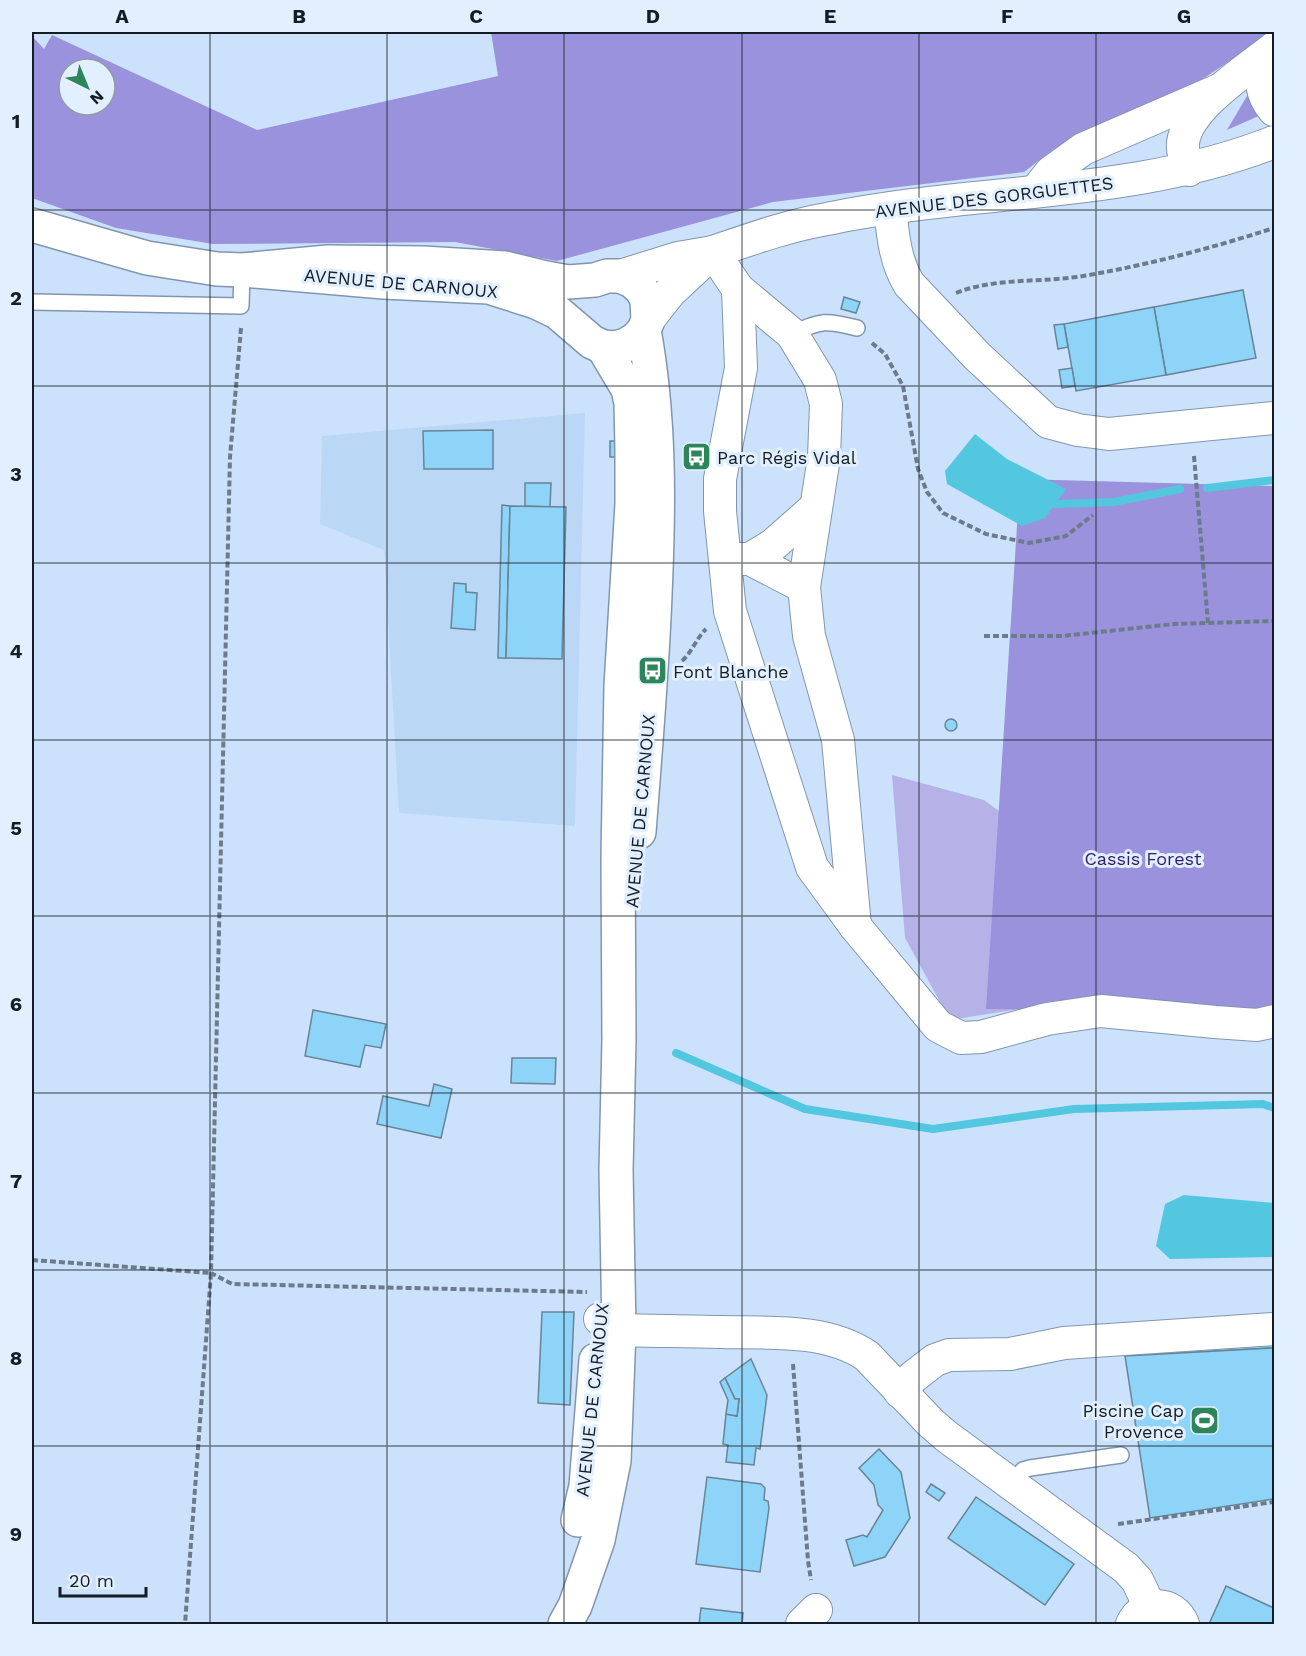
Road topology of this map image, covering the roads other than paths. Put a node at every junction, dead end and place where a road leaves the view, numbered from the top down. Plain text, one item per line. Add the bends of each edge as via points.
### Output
1 (1269, 52) edge
2 (1219, 90) junction
3 (1275, 110) edge
4 (1275, 142) edge
5 (1189, 170) junction
6 (1036, 191) junction
7 (890, 209) junction
8 (32, 225) edge
9 (713, 252) junction
10 (243, 270) junction
11 (608, 278) junction
12 (738, 289) junction
13 (32, 302) edge
14 (646, 325) junction
15 (857, 328) road end
16 (792, 334) junction
17 (593, 340) junction
18 (740, 352) junction
19 (1275, 418) edge
20 (816, 507) junction
21 (737, 559) junction
22 (804, 587) junction
23 (838, 885) junction
24 (1275, 1021) edge
25 (619, 1040) junction
26 (608, 1314) junction
27 (1275, 1329) edge
28 (900, 1392) junction
29 (1121, 1455) dead end
30 (1000, 1475) junction
31 (1141, 1616) edge
32 (545, 1624) edge
33 (566, 1624) edge
34 (1183, 1624) edge

1 - 2 street
1 - 3 street via 1260,79 1267,102
2 - 5 street via 1194,117 1183,142
2 - 6 street via 1083,149 1052,172
4 - 5 street, AVENUE DES GORGUETTES
5 - 6 street, AVENUE DES GORGUETTES
6 - 7 street, AVENUE DES GORGUETTES
7 - 9 street, AVENUE DES GORGUETTES via 781,229
7 - 19 street via 900,270 909,284 977,356 1048,422 1109,434
8 - 10 main road, AVENUE DE CARNOUX via 147,258
9 - 11 street, AVENUE DES GORGUETTES
9 - 12 street
9 - 14 street, AVENUE DES GORGUETTES via 670,292
10 - 11 main road, AVENUE DE CARNOUX via 328,262 423,262 505,268 568,282
10 - 13 lane via 241,306
10 - 17 main road, AVENUE DE CARNOUX via 489,287 557,312
11 - 14 main road, AVENUE DE CARNOUX via 632,280 641,289 647,299
11 - 17 main road, AVENUE DE CARNOUX via 585,288 579,298 577,316
12 - 16 street
12 - 18 street
14 - 17 main road via 626,345 615,348
14 - 25 main road, AVENUE DE CARNOUX via 653,383 659,524 651,685
15 - 16 lane via 831,321
16 - 18 street via 758,334
16 - 20 street via 820,380 826,404 824,457
17 - 25 main road, AVENUE DE CARNOUX via 628,389 632,414 632,504 621,686
18 - 21 street via 741,368 720,478 720,511
20 - 21 street via 773,545
20 - 22 street
21 - 22 street
21 - 23 street via 730,611 812,867
22 - 23 street via 809,636 838,740
23 - 24 street via 855,926 938,1026 962,1038 1101,1011 1257,1025
25 - 26 main road, AVENUE DE CARNOUX
26 - 28 street via 791,1333 839,1342 867,1356
26 - 32 main road, AVENUE DE CARNOUX via 586,1486 565,1578
26 - 33 main road, AVENUE DE CARNOUX via 614,1461 598,1540
27 - 28 street via 1064,1343 1010,1354 949,1355 935,1360
28 - 30 street via 931,1424
29 - 30 lane
30 - 31 street via 1126,1568 1137,1580
31 - 34 street via 1158,1605 1174,1611

